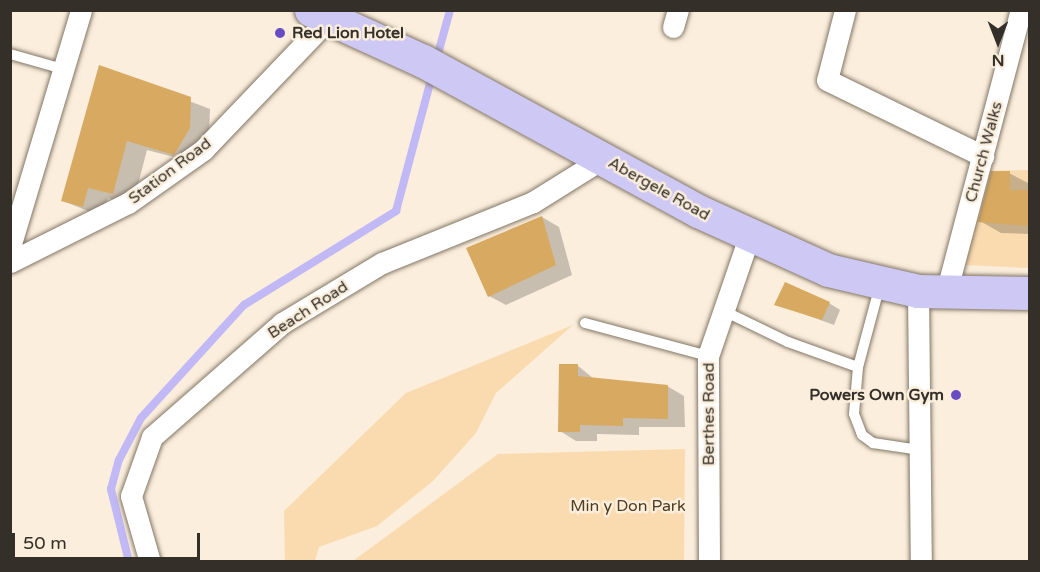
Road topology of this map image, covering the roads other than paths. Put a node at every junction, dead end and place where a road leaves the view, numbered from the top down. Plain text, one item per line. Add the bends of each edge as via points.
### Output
1 (81, 10) edge
2 (845, 10) edge
3 (1022, 10) edge
4 (319, 15) edge
5 (10, 54) edge
6 (63, 69) junction
7 (983, 156) junction
8 (602, 159) junction
9 (749, 237) junction
10 (10, 248) edge
11 (10, 262) edge
12 (880, 285) junction
13 (932, 292) junction
14 (1029, 293) edge
15 (724, 311) junction
16 (585, 323) dead end
17 (708, 356) junction
18 (858, 367) junction
19 (920, 450) junction
20 (150, 561) edge
21 (709, 561) edge
22 (921, 561) edge

1 - 6 street
2 - 7 street via 827,80
3 - 7 street, Church Walks
4 - 8 main road, Abergele Road via 436,67
4 - 11 street, Station Road via 203,150 128,203
5 - 6 lane
6 - 10 street
7 - 13 street, Church Walks
8 - 9 main road, Abergele Road
8 - 20 street, Beach Road via 533,202 382,263 282,323 152,437 131,496
9 - 12 main road, Abergele Road
9 - 15 street, Berthes Road
12 - 13 main road, Abergele Road
12 - 18 lane
13 - 14 main road, Abergele Road
13 - 19 street, Church Walks
15 - 17 street, Berthes Road
15 - 18 lane via 788,342
16 - 17 lane
17 - 21 street, Berthes Road
18 - 19 lane via 854,414 862,435 873,443
19 - 22 street, Church Walks

